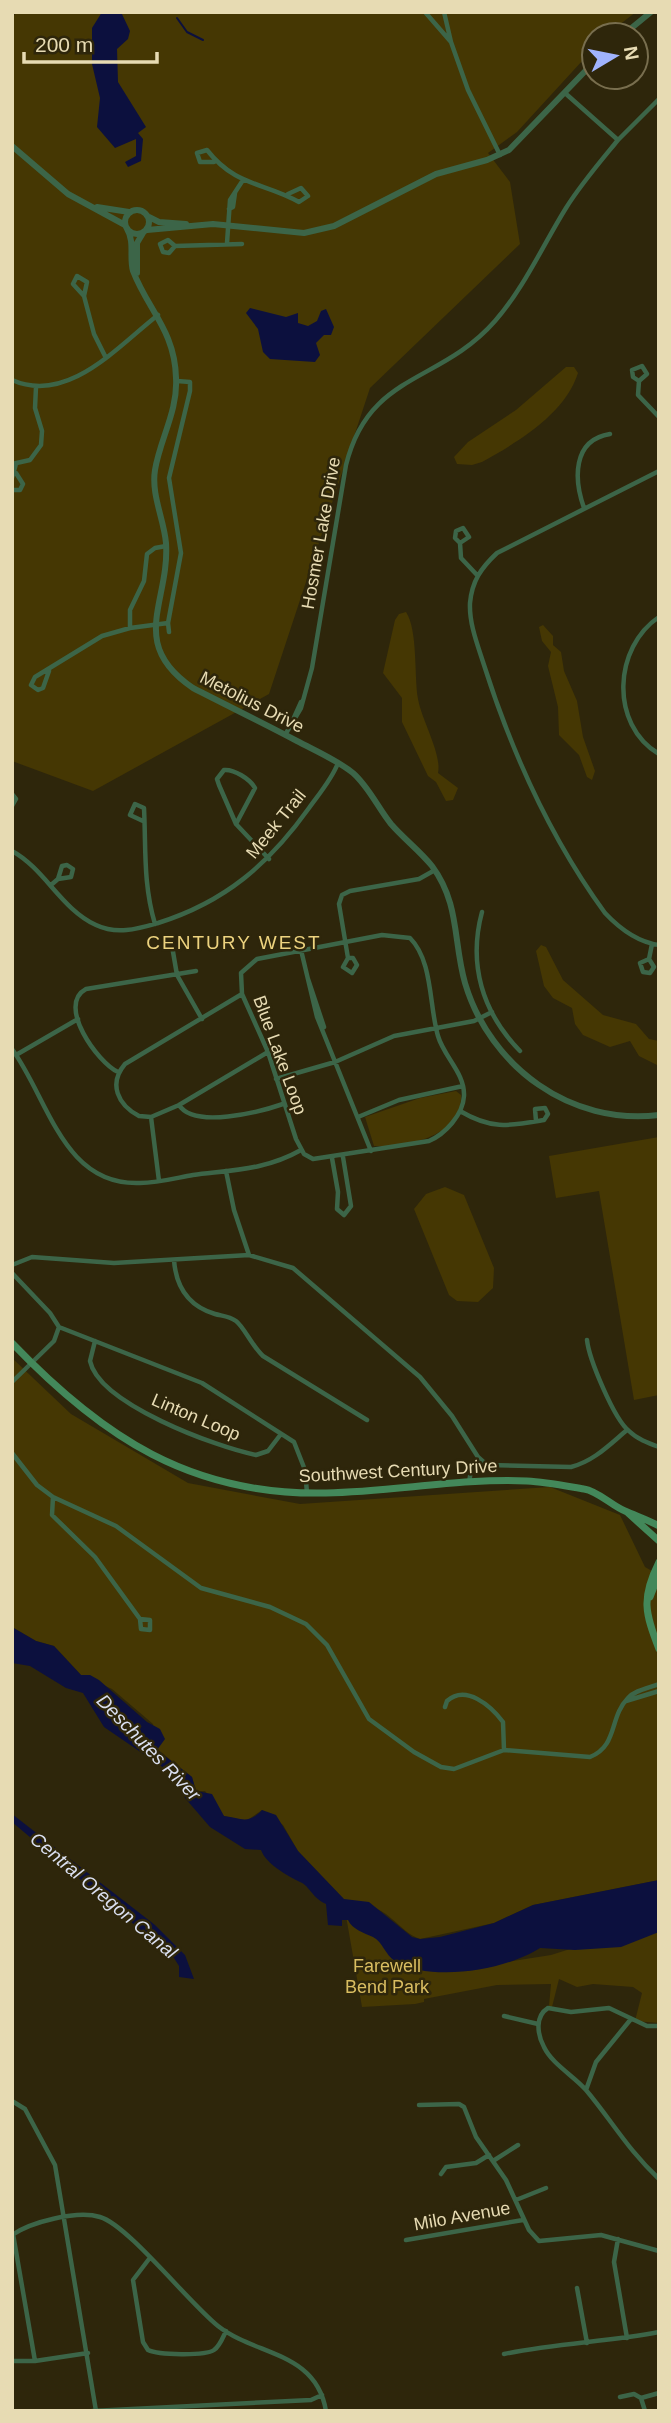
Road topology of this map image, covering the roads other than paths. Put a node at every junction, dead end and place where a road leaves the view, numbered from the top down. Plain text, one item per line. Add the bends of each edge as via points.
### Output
1 (444, 12) edge
2 (426, 13) edge
3 (451, 42) junction
4 (580, 77) edge
5 (565, 93) junction
6 (659, 99) edge
7 (618, 140) junction
8 (12, 146) edge
9 (500, 155) junction
10 (214, 162) dead end
11 (243, 180) junction
12 (288, 194) dead end
13 (82, 202) junction
14 (129, 212) junction
15 (148, 217) junction
16 (191, 225) junction
17 (228, 225) junction
18 (126, 227) junction
19 (145, 231) junction
20 (227, 243) junction
21 (242, 244) dead end
22 (175, 246) dead end
23 (138, 279) junction
24 (84, 296) dead end
25 (159, 315) junction
26 (105, 356) junction
27 (12, 380) edge
28 (639, 381) dead end
29 (177, 382) junction
30 (36, 387) junction
31 (659, 417) edge
32 (610, 434) dead end
33 (14, 464) edge
34 (659, 471) edge
35 (14, 476) edge
36 (12, 491) edge
37 (584, 508) junction
38 (460, 543) dead end
39 (166, 546) junction
40 (477, 575) junction
41 (659, 617) edge
42 (168, 623) junction
43 (155, 625) junction
44 (130, 628) junction
45 (169, 632) dead end
46 (49, 671) junction
47 (285, 735) junction
48 (659, 754) edge
49 (338, 763) junction
50 (12, 794) edge
51 (12, 806) edge
52 (143, 821) dead end
53 (236, 824) junction
54 (12, 851) edge
55 (270, 859) junction
56 (435, 870) junction
57 (58, 879) dead end
58 (51, 885) junction
59 (482, 912) dead end
60 (155, 924) junction
61 (345, 942) junction
62 (652, 944) junction
63 (659, 945) edge
64 (172, 946) dead end
65 (301, 950) junction
66 (348, 958) dead end
67 (649, 959) dead end
68 (196, 971) dead end
69 (177, 975) junction
70 (242, 994) junction
71 (492, 1012) junction
72 (78, 1019) junction
73 (202, 1019) junction
74 (480, 1019) junction
75 (436, 1028) junction
76 (12, 1049) edge
77 (520, 1051) dead end
78 (268, 1052) junction
79 (16, 1055) junction
80 (335, 1062) junction
81 (118, 1072) junction
82 (276, 1079) junction
83 (463, 1086) junction
84 (284, 1104) junction
85 (179, 1105) junction
86 (460, 1111) junction
87 (659, 1115) edge
88 (151, 1116) junction
89 (358, 1117) junction
90 (536, 1121) dead end
91 (301, 1150) junction
92 (371, 1151) junction
93 (343, 1157) junction
94 (332, 1158) junction
95 (226, 1171) junction
96 (159, 1181) junction
97 (249, 1255) junction
98 (174, 1260) junction
99 (12, 1265) edge
100 (12, 1273) edge
101 (59, 1327) junction
102 (587, 1340) dead end
103 (95, 1341) junction
104 (12, 1343) edge
105 (32, 1363) junction
106 (12, 1382) edge
107 (368, 1420) dead end
108 (627, 1430) junction
109 (281, 1434) junction
110 (659, 1447) edge
111 (12, 1453) edge
112 (480, 1460) junction
113 (469, 1483) junction
114 (307, 1493) junction
115 (53, 1497) junction
116 (628, 1513) junction
117 (659, 1526) edge
118 (659, 1541) edge
119 (659, 1562) edge
120 (659, 1574) edge
121 (140, 1619) dead end
122 (659, 1639) edge
123 (659, 1649) edge
124 (659, 1684) edge
125 (659, 1691) edge
126 (625, 1702) junction
127 (445, 1707) dead end
128 (504, 1751) junction
129 (504, 2017) dead end
130 (631, 2019) junction
131 (538, 2024) junction
132 (659, 2026) edge
133 (586, 2090) junction
134 (12, 2101) edge
135 (419, 2105) dead end
136 (518, 2145) dead end
137 (489, 2155) junction
138 (493, 2161) junction
139 (441, 2174) dead end
140 (659, 2179) edge
141 (547, 2188) dead end
142 (516, 2200) junction
143 (65, 2218) junction
144 (523, 2220) junction
145 (13, 2235) edge
146 (618, 2239) junction
147 (406, 2240) dead end
148 (659, 2251) edge
149 (149, 2259) junction
150 (577, 2288) dead end
151 (226, 2331) junction
152 (659, 2332) edge
153 (627, 2338) junction
154 (587, 2343) junction
155 (88, 2353) junction
156 (505, 2354) dead end
157 (12, 2361) edge
158 (35, 2361) junction
159 (659, 2393) edge
160 (322, 2395) junction
161 (620, 2397) dead end
162 (641, 2398) junction
163 (95, 2411) edge
164 (326, 2411) edge
165 (645, 2411) edge

1 - 3 street
2 - 3 street
3 - 9 street
4 - 5 street
5 - 7 street
5 - 9 street via 521,140
6 - 7 street, Hosmer Lake Drive
7 - 47 street, Hosmer Lake Drive via 567,207 495,321 463,350 389,392 361,423 346,465 316,649 301,702
8 - 13 street via 41,175
9 - 17 street via 436,174 325,230 290,233
10 - 11 street
11 - 12 street
11 - 17 street via 229,209
13 - 14 street
13 - 18 street
14 - 15 street via 139,210
14 - 18 street
15 - 16 street
15 - 19 street
16 - 17 street
16 - 19 street
17 - 20 street
18 - 19 street via 132,233
18 - 23 street, Metolius Drive
19 - 23 street, Metolius Drive via 137,243
20 - 21 street
20 - 22 street
23 - 25 street, Metolius Drive
24 - 26 street
25 - 26 street
25 - 29 street, Metolius Drive via 172,344
26 - 30 street via 64,384
27 - 30 street
28 - 31 street via 640,401
29 - 39 street, Metolius Drive via 154,479
29 - 42 street via 190,382 190,391 169,478 181,553
30 - 33 street via 41,445 30,460
32 - 37 street via 594,439 579,459 576,480
33 - 35 street
34 - 37 street
35 - 36 street via 23,484
37 - 40 street via 497,553
38 - 40 street via 461,558
39 - 43 street, Metolius Drive
39 - 44 street via 147,554 144,581 130,610
40 - 62 street via 470,605 475,637 525,777 606,914 618,927
41 - 48 street via 634,641 622,684 634,726
42 - 43 street
42 - 45 street
43 - 44 street
43 - 47 street, Metolius Drive via 163,656 184,682
44 - 46 street via 92,642
46 - 46 street via 35,677 31,685 43,688
47 - 49 street, Metolius Drive
49 - 55 street, Meek Trail
49 - 56 street, Metolius Drive via 362,783 388,820
50 - 51 street via 16,799
52 - 60 street via 147,896
53 - 53 street via 255,788 230,769 217,779
53 - 55 street
54 - 58 street, Meek Trail via 29,860
55 - 60 street, Meek Trail via 222,896
56 - 61 street via 419,879 342,895 339,904
56 - 74 street, Metolius Drive via 451,904 464,981
57 - 58 street
58 - 60 street, Meek Trail via 76,912 97,926 124,931
59 - 71 street via 476,967
61 - 65 street, Blue Lake Loop
61 - 66 street
61 - 75 street, Blue Lake Loop via 392,934 410,939 422,953
62 - 63 street
62 - 67 street
64 - 69 street
65 - 70 street, Blue Lake Loop via 249,962 241,973
65 - 80 street
68 - 69 street
69 - 72 street via 86,989 74,1003
69 - 73 street
70 - 73 street
70 - 78 street, Blue Lake Loop
71 - 74 street
71 - 77 street
72 - 79 street
72 - 81 street via 105,1066
73 - 81 street via 136,1056
74 - 75 street
74 - 87 street, Metolius Drive via 516,1066 559,1098 623,1117
75 - 80 street via 394,1036
75 - 83 street, Blue Lake Loop
76 - 79 street
78 - 82 street, Blue Lake Loop
78 - 85 street
79 - 96 street via 62,1139 86,1168 124,1182
80 - 82 street
80 - 89 street
81 - 88 street via 119,1101 139,1116
82 - 84 street, Blue Lake Loop
83 - 86 street
83 - 89 street via 399,1100
84 - 85 street via 196,1117
84 - 91 street, Blue Lake Loop
85 - 88 street
86 - 90 street via 492,1126
86 - 92 street via 436,1138
88 - 96 street
89 - 92 street
91 - 94 street via 313,1159
91 - 95 street via 265,1167
92 - 93 street
93 - 94 street
93 - 94 street via 351,1206 344,1215 337,1209
95 - 96 street
95 - 97 street
97 - 98 street
97 - 112 street via 293,1268 387,1345 420,1377
98 - 99 street via 114,1263 32,1257
98 - 107 street via 182,1292 195,1306 232,1318 263,1356
100 - 101 street
101 - 103 street
101 - 105 street via 54,1341
102 - 108 street via 614,1410
103 - 109 street via 202,1383
103 - 109 street, Linton Loop via 90,1361 99,1380 153,1416 256,1455 268,1451
104 - 105 main road, Southwest Century Drive
105 - 106 street
105 - 114 main road, Southwest Century Drive via 95,1421 155,1457 228,1482
108 - 110 street
108 - 112 street via 594,1459 571,1467 494,1467
109 - 114 street via 294,1442 301,1457
111 - 115 street via 37,1485
112 - 113 street
113 - 114 main road, Southwest Century Drive
113 - 116 main road, Southwest Century Drive via 524,1481 579,1489
115 - 121 street via 51,1514 95,1557
115 - 128 street via 116,1526 201,1588 270,1607 306,1624 327,1646 369,1719 423,1757 454,1769
116 - 117 main road, Southwest Century Drive
116 - 118 main road, Southwest Century Drive
119 - 123 main road via 645,1602
120 - 122 main road via 649,1605
124 - 126 street
125 - 126 street
126 - 128 street via 608,1744 590,1757
127 - 128 street via 457,1695 484,1703 503,1722
129 - 131 street
130 - 131 street via 609,2008 571,2012 552,2008 542,2012
130 - 132 street
130 - 133 street via 596,2062
131 - 133 street via 545,2050
133 - 140 street via 618,2136
134 - 143 street via 25,2109 52,2154
135 - 137 street via 464,2107 472,2131
136 - 138 street
137 - 138 street
137 - 139 street via 476,2163 446,2168
138 - 142 street
141 - 142 street
142 - 144 street
143 - 145 street via 29,2225
143 - 149 street via 103,2218
143 - 155 street
144 - 146 street via 534,2237 546,2243 596,2235
144 - 147 street, Milo Avenue
145 - 158 street
146 - 148 street
146 - 153 street via 614,2262
149 - 151 street
149 - 151 street via 133,2280 148,2350 161,2354 209,2352
150 - 154 street
151 - 160 street via 298,2363
152 - 153 street
153 - 154 street
154 - 156 street via 556,2343
155 - 158 street
155 - 163 street
157 - 158 street
159 - 162 street
160 - 163 street via 311,2400
160 - 164 street
161 - 162 street via 634,2394
162 - 165 street

